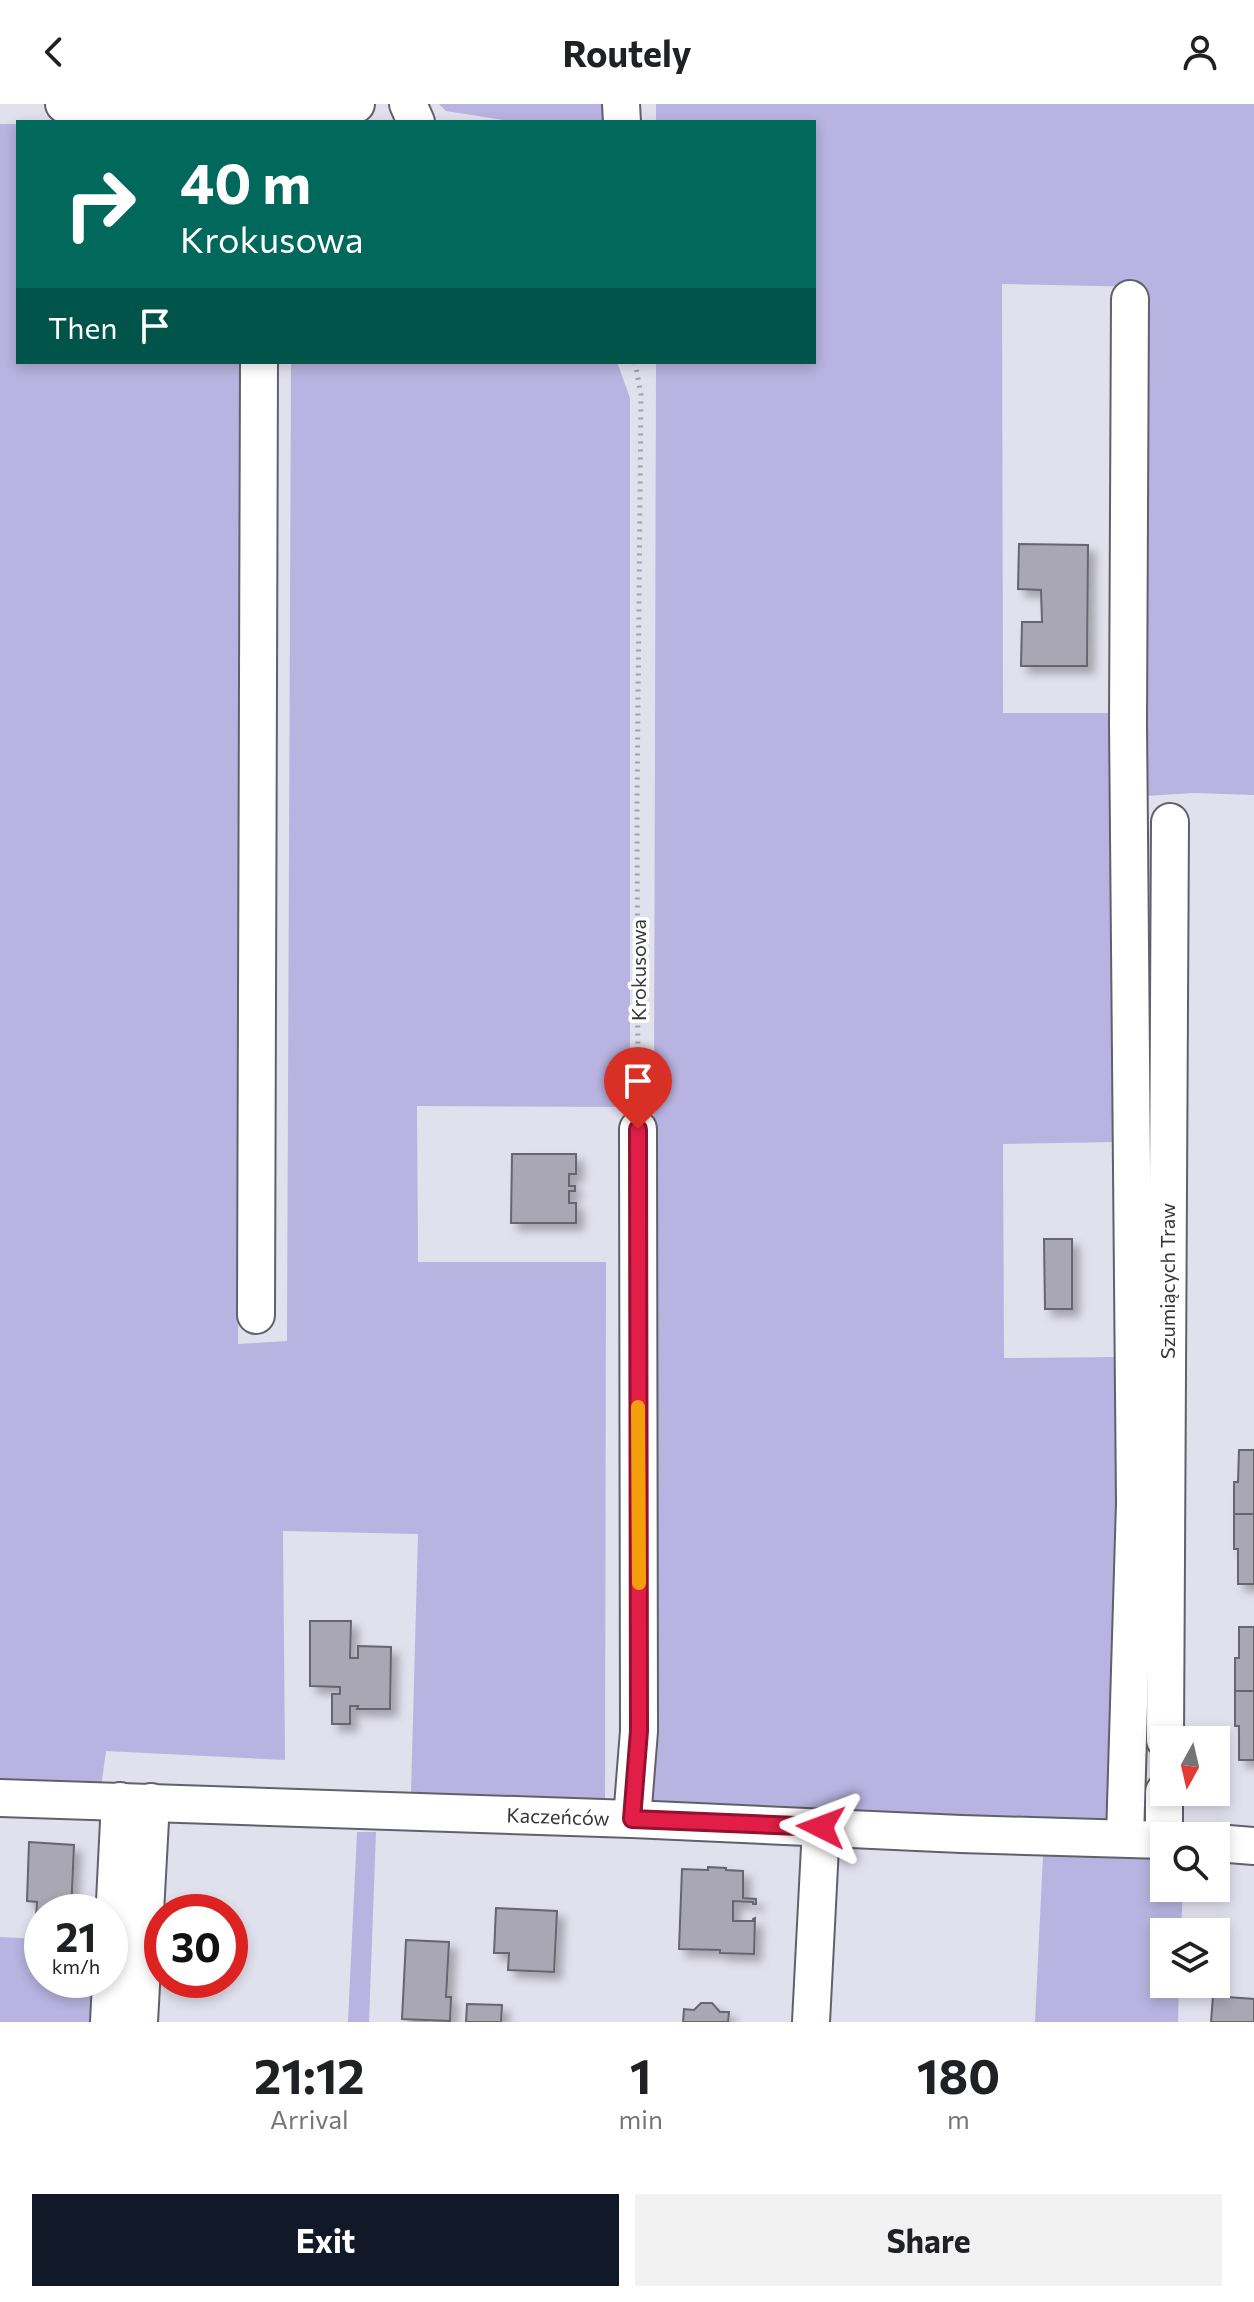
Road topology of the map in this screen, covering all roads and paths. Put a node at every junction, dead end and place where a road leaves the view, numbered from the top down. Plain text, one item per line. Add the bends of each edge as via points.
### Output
1 (64, 104) edge
2 (356, 104) edge
3 (260, 115) edge
4 (1130, 299) dead end
5 (259, 364) edge
6 (635, 364) edge
7 (1170, 822) dead end
8 (638, 1129) joint
9 (256, 1315) dead end
10 (1165, 1726) edge
11 (0, 1798) edge
12 (135, 1802) junction
13 (632, 1819) junction
14 (821, 1827) junction
15 (1125, 1838) junction
16 (1150, 1839) edge
17 (1230, 1844) edge
18 (1254, 1846) edge
19 (109, 2022) edge
20 (139, 2022) edge
21 (811, 2022) edge

1 - 3 street
2 - 3 street
4 - 15 street via 1135,1503
5 - 9 street
6 - 8 path, Krokusowa via 641,395
7 - 10 street, Szumiących Traw
8 - 13 street via 639,1731
11 - 12 street, Kaczeńców
12 - 13 street, Kaczeńców
12 - 19 street
12 - 20 street
13 - 14 street, Kaczeńców
14 - 15 street, Kaczeńców
14 - 21 street
15 - 16 street, Kaczeńców
17 - 18 street

